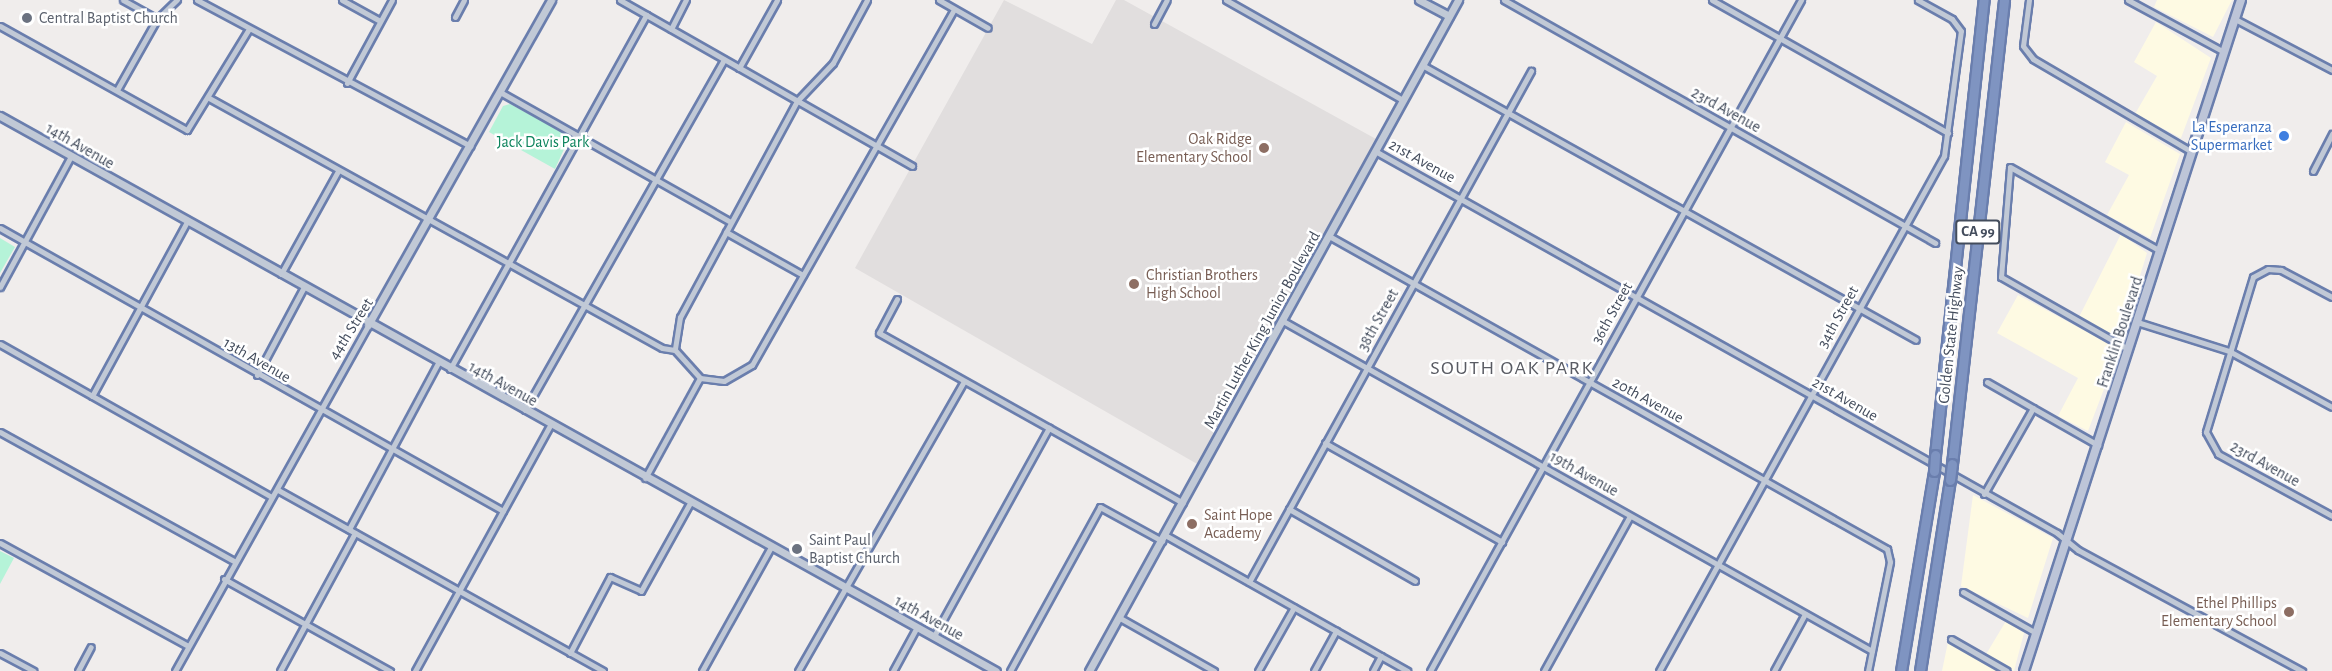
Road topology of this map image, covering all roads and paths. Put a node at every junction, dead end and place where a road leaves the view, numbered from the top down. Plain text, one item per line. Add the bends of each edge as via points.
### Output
1 (123, 0) edge
2 (177, 0) edge
3 (197, 0) edge
4 (342, 0) edge
5 (392, 0) edge
6 (464, 0) edge
7 (551, 0) edge
8 (620, 0) edge
9 (686, 0) edge
10 (777, 0) edge
11 (867, 0) edge
12 (939, 0) edge
13 (1167, 0) edge
14 (1226, 0) edge
15 (1419, 0) edge
16 (1458, 0) edge
17 (1504, 0) edge
18 (1712, 0) edge
19 (1801, 0) edge
20 (1918, 0) edge
21 (1984, 0) edge
22 (2004, 0) edge
23 (2029, 0) edge
24 (2128, 0) edge
25 (2241, 0) edge
26 (954, 9) junction
27 (646, 15) junction
28 (1449, 16) junction
29 (455, 17) dead end
30 (156, 18) junction
31 (2235, 19) junction
32 (380, 21) junction
33 (1154, 24) dead end
34 (0, 26) edge
35 (988, 28) dead end
36 (249, 29) junction
37 (671, 29) junction
38 (1779, 38) junction
39 (2224, 52) junction
40 (724, 59) junction
41 (1422, 65) junction
42 (739, 68) junction
43 (2332, 70) edge
44 (1531, 71) dead end
45 (347, 83) junction
46 (117, 90) junction
47 (500, 92) junction
48 (209, 98) junction
49 (1403, 100) junction
50 (797, 101) junction
51 (1507, 113) junction
52 (0, 116) edge
53 (1730, 127) junction
54 (1948, 133) junction
55 (2332, 135) edge
56 (579, 136) junction
57 (874, 144) junction
58 (471, 147) junction
59 (1375, 151) junction
60 (2192, 152) junction
61 (71, 156) junction
62 (912, 166) dead end
63 (338, 171) junction
64 (2313, 171) dead end
65 (657, 179) junction
66 (1460, 198) junction
67 (1683, 212) junction
68 (430, 220) junction
69 (187, 222) junction
70 (731, 222) junction
71 (1904, 225) junction
72 (0, 228) edge
73 (726, 232) junction
74 (1329, 236) junction
75 (24, 242) junction
76 (1935, 243) dead end
77 (2160, 251) junction
78 (508, 263) junction
79 (281, 274) junction
80 (803, 275) junction
81 (1413, 284) junction
82 (0, 286) edge
83 (304, 287) junction
84 (1637, 296) junction
85 (2332, 297) edge
86 (897, 299) dead end
87 (585, 306) junction
88 (140, 308) junction
89 (1857, 310) junction
90 (1283, 321) junction
91 (2137, 321) junction
92 (368, 325) junction
93 (1916, 340) dead end
94 (0, 344) edge
95 (2128, 349) junction
96 (675, 350) junction
97 (2229, 351) junction
98 (438, 363) junction
99 (1367, 368) junction
100 (449, 370) junction
101 (257, 375) junction
102 (700, 378) junction
103 (964, 381) junction
104 (1589, 382) junction
105 (1987, 382) dead end
106 (1811, 395) junction
107 (92, 396) junction
108 (2332, 407) edge
109 (2033, 408) junction
110 (320, 410) junction
111 (525, 412) junction
112 (550, 425) junction
113 (1049, 428) junction
114 (0, 432) edge
115 (1325, 443) junction
116 (2098, 445) junction
117 (392, 449) junction
118 (1543, 467) junction
119 (645, 478) junction
120 (1765, 481) junction
121 (278, 490) junction
122 (1984, 494) junction
123 (270, 496) junction
124 (690, 503) junction
125 (1183, 503) junction
126 (1289, 509) junction
127 (503, 511) junction
128 (1630, 516) junction
129 (2332, 516) edge
130 (352, 531) junction
131 (1164, 538) junction
132 (1502, 542) junction
133 (2067, 542) junction
134 (0, 543) edge
135 (771, 547) junction
136 (234, 561) junction
137 (1717, 565) junction
138 (224, 579) junction
139 (1415, 581) dead end
140 (1249, 582) junction
141 (846, 588) junction
142 (459, 591) junction
143 (1962, 592) dead end
144 (1294, 607) junction
145 (1805, 614) junction
146 (1120, 618) junction
147 (304, 624) junction
148 (917, 627) junction
149 (1336, 631) junction
150 (2036, 633) junction
151 (934, 636) junction
152 (1950, 639) dead end
153 (188, 646) junction
154 (91, 647) dead end
155 (1872, 651) junction
156 (0, 653) edge
157 (570, 653) junction
158 (1381, 656) junction
159 (380, 669) edge
160 (994, 670) edge
161 (34, 671) edge
162 (78, 671) edge
163 (175, 671) edge
164 (280, 671) edge
165 (390, 671) edge
166 (415, 671) edge
167 (603, 671) edge
168 (702, 671) edge
169 (798, 671) edge
170 (893, 671) edge
171 (1010, 671) edge
172 (1089, 671) edge
173 (1214, 671) edge
174 (1258, 671) edge
175 (1314, 671) edge
176 (1372, 671) edge
177 (1407, 671) edge
178 (1430, 671) edge
179 (1544, 671) edge
180 (1659, 671) edge
181 (1774, 671) edge
182 (1868, 671) edge
183 (1901, 671) edge
184 (1920, 671) edge
185 (2007, 671) edge
186 (2024, 671) edge
187 (2302, 671) edge

1 - 30 street
2 - 30 street
3 - 36 street
4 - 32 street
5 - 32 street
6 - 29 street
7 - 47 street, 44th Street
8 - 27 street
9 - 37 street
10 - 42 street
11 - 50 street via 833,63
12 - 26 street
13 - 33 street
14 - 49 street
15 - 28 street
16 - 28 street, Martin Luther King Junior Boulevard
17 - 53 street, 23rd Avenue
18 - 38 street
19 - 38 street, 36th Street
20 - 54 street, 34th Street via 1958,24
21 - 183 highway, Golden State Highway / CA 99, bridge via 1934,471
22 - 184 highway, Golden State Highway / CA 99, bridge via 1950,480
23 - 60 street via 2023,37 2026,53
24 - 39 street
25 - 31 main road, Franklin Boulevard
26 - 35 street
26 - 57 street
27 - 37 street
27 - 56 street
28 - 41 street, Martin Luther King Junior Boulevard
30 - 46 street
31 - 39 main road, Franklin Boulevard
31 - 43 street
32 - 45 street
34 - 46 street
36 - 45 street
36 - 48 street
37 - 40 street
38 - 53 street, 36th Street
38 - 54 street
39 - 60 main road, Franklin Boulevard
40 - 42 street
40 - 65 street
41 - 49 street, Martin Luther King Junior Boulevard
41 - 51 street
42 - 50 street
44 - 51 street, 38th Street
45 - 58 street
46 - 48 street via 187,130 193,127
47 - 56 street
47 - 58 street, 44th Street
48 - 63 street
49 - 59 street, Martin Luther King Junior Boulevard
50 - 57 street
50 - 70 street
51 - 66 street, 38th Street
51 - 67 street
52 - 61 street, 14th Avenue
53 - 67 street, 36th Street
53 - 71 street, 23rd Avenue
54 - 71 street, 34th Street via 1944,156
55 - 64 street
56 - 65 street
56 - 78 street
57 - 62 street
57 - 80 street
58 - 68 street, 44th Street
59 - 66 street, 21st Avenue
59 - 74 street, Martin Luther King Junior Boulevard
60 - 77 main road, Franklin Boulevard
61 - 69 street, 14th Avenue
61 - 75 street
63 - 68 street
63 - 79 street
65 - 70 street
65 - 87 street
66 - 81 street, 38th Street
66 - 84 street, 21st Avenue
67 - 84 street, 36th Street
67 - 89 street
68 - 78 street
68 - 92 street, 44th Street
69 - 79 street, 14th Avenue
69 - 88 street
70 - 73 street
71 - 76 street, 23rd Avenue
71 - 89 street, 34th Street
72 - 75 street, 13th Avenue
73 - 80 street
73 - 96 street via 680,317
74 - 81 street, 20th Avenue
74 - 90 street, Martin Luther King Junior Boulevard
75 - 82 street
75 - 88 street, 13th Avenue
77 - 91 main road, Franklin Boulevard
77 - 95 street via 2010,167 2001,277
78 - 87 street
78 - 100 street
79 - 83 street, 14th Avenue
80 - 102 street via 747,370 723,381
81 - 99 street, 38th Street
81 - 104 street, 20th Avenue
83 - 92 street, 14th Avenue
83 - 101 street
84 - 104 street, 36th Street
84 - 106 street, 21st Avenue
85 - 97 street, 23rd Avenue via 2281,270 2262,270 2251,282
86 - 103 street via 879,333
87 - 96 street via 662,348
87 - 111 street
88 - 101 street, 13th Avenue
88 - 107 street
89 - 93 street
89 - 106 street, 34th Street
90 - 99 street, 19th Avenue
90 - 125 street, Martin Luther King Junior Boulevard
91 - 95 main road, Franklin Boulevard
91 - 97 street
92 - 98 street, 14th Avenue
92 - 110 street, 44th Street
94 - 107 street
95 - 116 main road, Franklin Boulevard
96 - 102 street
97 - 108 street
97 - 129 street, 23rd Avenue via 2206,425 2210,445
98 - 100 street, 14th Avenue
98 - 117 street
99 - 115 street, 38th Street
99 - 118 street, 19th Avenue
100 - 111 street, 14th Avenue
101 - 110 street, 13th Avenue
102 - 119 street
103 - 113 street
103 - 141 street
104 - 118 street, 36th Street
104 - 120 street, 20th Avenue
105 - 109 street
106 - 120 street, 34th Street
106 - 122 street, 21st Avenue
107 - 123 street
109 - 116 street
109 - 122 street
110 - 117 street, 13th Avenue
110 - 121 street, 44th Street
111 - 112 street, 14th Avenue
112 - 119 street, 14th Avenue
112 - 127 street
113 - 125 street
113 - 151 street
114 - 136 street
115 - 126 street, 38th Street
115 - 132 street
116 - 133 main road, Franklin Boulevard
117 - 127 street, 13th Avenue
117 - 130 street
118 - 128 street, 19th Avenue
118 - 132 street, 36th Street
119 - 124 street, 14th Avenue
120 - 137 street, 34th Street
120 - 155 street, 20th Avenue via 1889,553
121 - 123 street, 44th Street
121 - 130 street
122 - 133 street, 21st Avenue
123 - 136 street, 44th Street
124 - 135 street, 14th Avenue
124 - 157 street via 641,591 610,577
125 - 131 street, Martin Luther King Junior Boulevard
126 - 139 street
126 - 140 street, 38th Street
127 - 142 street
128 - 137 street, 19th Avenue
128 - 179 street
130 - 142 street
130 - 147 street
131 - 140 street
131 - 146 street, Martin Luther King Junior Boulevard
131 - 171 street via 1100,507
132 - 178 street, 36th Street
133 - 150 main road, Franklin Boulevard
133 - 187 street, 21st Avenue
134 - 153 street
135 - 141 street, 14th Avenue
135 - 168 street
136 - 138 street, 44th Street
137 - 145 street, 19th Avenue
137 - 180 street, 34th Street
138 - 147 street
138 - 153 street, 44th Street
140 - 144 street
141 - 148 street, 14th Avenue
141 - 169 street
142 - 157 street
142 - 166 street
143 - 150 street
144 - 149 street
144 - 174 street
145 - 155 street, 19th Avenue
145 - 181 street
146 - 172 street, Martin Luther King Junior Boulevard
146 - 173 street
147 - 159 street
147 - 164 street
148 - 151 street, 14th Avenue
148 - 170 street
149 - 158 street
149 - 175 street
150 - 186 main road, Franklin Boulevard
151 - 160 street, 14th Avenue
152 - 185 street
153 - 163 street, 44th Street
154 - 162 street
155 - 182 street
156 - 161 street
157 - 167 street
158 - 176 street
158 - 177 street
159 - 165 street

